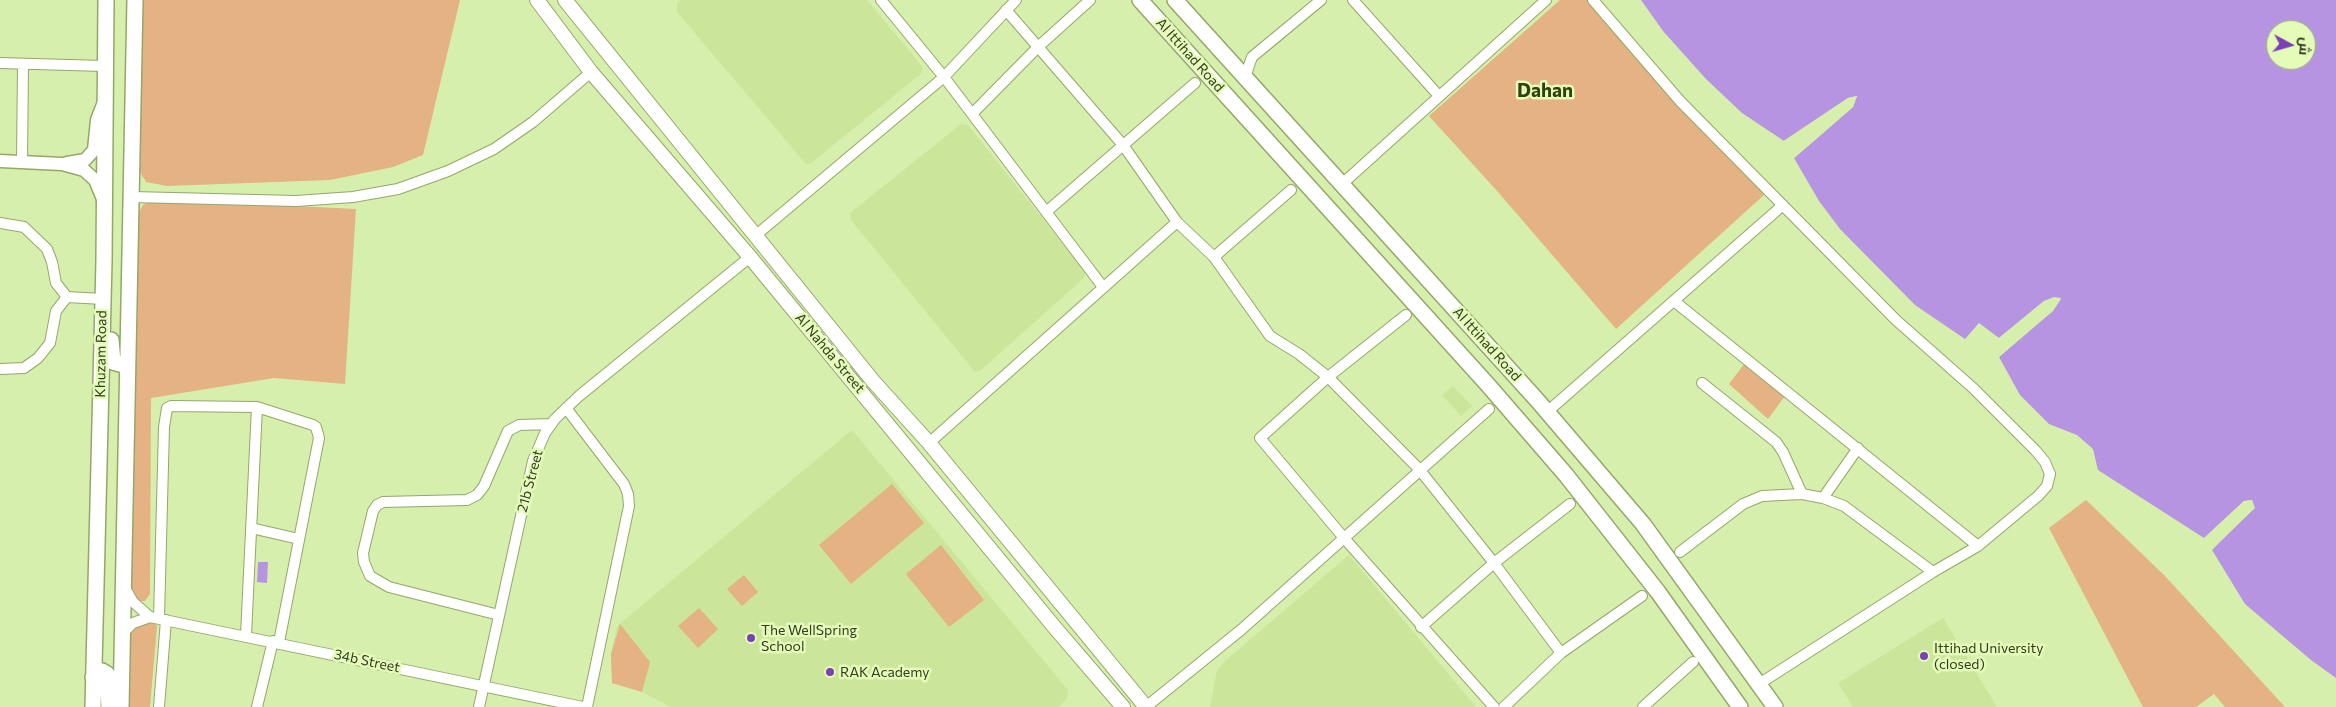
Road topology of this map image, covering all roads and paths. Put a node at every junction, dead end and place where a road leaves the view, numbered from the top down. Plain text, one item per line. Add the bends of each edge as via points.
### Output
1 (106, 0) edge
2 (135, 0) edge
3 (537, 0) edge
4 (565, 0) edge
5 (881, 0) edge
6 (1016, 0) edge
7 (1090, 0) edge
8 (1140, 0) edge
9 (1175, 0) edge
10 (1321, 0) edge
11 (1353, 0) edge
12 (1546, 0) edge
13 (1593, 0) edge
14 (1006, 10) junction
15 (1038, 47) junction
16 (0, 63) edge
17 (23, 64) junction
18 (104, 66) junction
19 (591, 72) junction
20 (944, 77) junction
21 (1245, 77) junction
22 (1195, 82) dead end
23 (1439, 96) junction
24 (104, 100) junction
25 (972, 114) junction
26 (1123, 145) junction
27 (0, 161) edge
28 (22, 162) junction
29 (62, 164) junction
30 (1341, 185) junction
31 (1291, 190) dead end
32 (132, 197) junction
33 (103, 200) junction
34 (1783, 205) junction
35 (1046, 212) junction
36 (0, 222) edge
37 (1177, 222) junction
38 (755, 236) junction
39 (750, 257) junction
40 (1214, 257) junction
41 (104, 261) junction
42 (1103, 287) junction
43 (67, 297) junction
44 (103, 299) junction
45 (1674, 301) junction
46 (1406, 315) dead end
47 (833, 357) junction
48 (126, 366) junction
49 (0, 369) edge
50 (1328, 377) junction
51 (873, 381) junction
52 (1702, 383) dead end
53 (257, 407) junction
54 (566, 408) junction
55 (1489, 409) dead end
56 (1547, 412) junction
57 (551, 424) junction
58 (929, 442) junction
59 (1858, 448) junction
60 (1419, 469) junction
61 (1802, 494) junction
62 (1823, 498) junction
63 (1570, 504) dead end
64 (251, 528) junction
65 (1344, 538) junction
66 (299, 539) junction
67 (1978, 546) junction
68 (1680, 552) dead end
69 (1494, 562) junction
70 (1933, 572) junction
71 (122, 582) junction
72 (1642, 596) dead end
73 (499, 616) junction
74 (159, 618) junction
75 (1421, 627) junction
76 (122, 634) junction
77 (246, 635) junction
78 (276, 642) junction
79 (1561, 653) junction
80 (1693, 662) dead end
81 (93, 677) junction
82 (1759, 684) junction
83 (484, 687) junction
84 (93, 707) edge
85 (109, 707) edge
86 (121, 707) edge
87 (159, 707) edge
88 (257, 707) edge
89 (479, 707) edge
90 (585, 707) edge
91 (1123, 707) edge
92 (1146, 707) edge
93 (1494, 707) edge
94 (1504, 707) edge
95 (1643, 707) edge
96 (1740, 707) edge
97 (1775, 707) edge

1 - 18 main road, Khuzam Road
2 - 32 main road, Khuzam Road
3 - 19 main road, Al Nahda Street
4 - 38 main road, Al Nahda Street
5 - 20 street
6 - 14 street
7 - 15 street
8 - 96 main road, Al Ittihad Road via 1566,475 1658,592
9 - 21 main road, Al Ittihad Road
10 - 21 street via 1252,57
11 - 23 street
12 - 23 street
13 - 34 street via 1680,102
14 - 15 street
14 - 20 street
15 - 25 street
15 - 26 street
16 - 17 street
17 - 18 street
17 - 28 street
18 - 24 main road, Khuzam Road
19 - 32 street via 533,122 494,149 448,171 398,189 353,197 296,201
19 - 39 main road, Al Nahda Street
20 - 25 street
20 - 38 street
21 - 30 main road, Al Ittihad Road
22 - 26 street
23 - 30 street
24 - 29 street via 97,120 94,150 85,160
24 - 33 main road, Khuzam Road
25 - 35 street
26 - 35 street
26 - 37 street
27 - 28 street
28 - 29 street
29 - 33 street via 90,174
30 - 56 main road, Al Ittihad Road
31 - 40 street
32 - 48 main road, Khuzam Road
33 - 41 main road, Khuzam Road
34 - 45 street
34 - 67 street via 1896,320 1973,388 2045,462 2050,474 2047,486
35 - 42 street
36 - 43 street via 18,224 33,234 49,253 56,283
37 - 40 street
37 - 42 street
38 - 51 main road, Al Nahda Street
39 - 47 main road, Al Nahda Street
39 - 54 street, 21b Street
40 - 50 street via 1270,336 1300,354
41 - 44 main road, Khuzam Road
41 - 48 main road via 111,279 111,359 116,365
42 - 58 street
43 - 44 street
43 - 49 street via 56,311 50,343 35,361 20,369
44 - 81 main road, Khuzam Road
45 - 56 street
45 - 59 street
46 - 50 street
47 - 51 main road via 837,349 843,348
47 - 91 main road, Al Nahda Street
48 - 71 main road, Khuzam Road
50 - 60 street
50 - 65 street via 1260,438
51 - 58 main road, Al Nahda Street
52 - 61 street via 1776,442
53 - 64 street
53 - 66 street via 313,425 318,432
53 - 74 street via 167,408
54 - 57 street, 21b Street
54 - 90 street via 624,484 629,506
55 - 60 street
56 - 82 main road, Al Ittihad Road via 1643,524
57 - 73 street, 21b Street via 533,460
57 - 73 street via 520,425 508,431 484,486 467,500 382,502 373,511 363,553 370,576 389,587
58 - 92 main road, Al Nahda Street
59 - 62 street
59 - 67 street
60 - 65 street
60 - 69 street
61 - 62 street
61 - 68 street via 1762,496 1743,504
62 - 70 street via 1844,506
63 - 69 street
64 - 66 street
64 - 77 street
65 - 75 street
65 - 92 street
66 - 78 street
67 - 70 street
69 - 75 street
69 - 79 street
70 - 82 street
71 - 74 street via 133,602
71 - 76 main road, Khuzam Road
72 - 79 street
73 - 83 street, 21b Street
74 - 76 street via 133,623
74 - 77 street, 34b Street
74 - 87 street
75 - 93 street
76 - 86 main road, Khuzam Road
77 - 78 street, 34b Street
78 - 83 street, 34b Street
78 - 88 street
79 - 94 street
80 - 95 street
81 - 84 main road, Khuzam Road
81 - 85 main road via 102,671 107,674
82 - 97 main road, Al Ittihad Road
83 - 89 street, 21b Street
83 - 90 street, 34b Street

